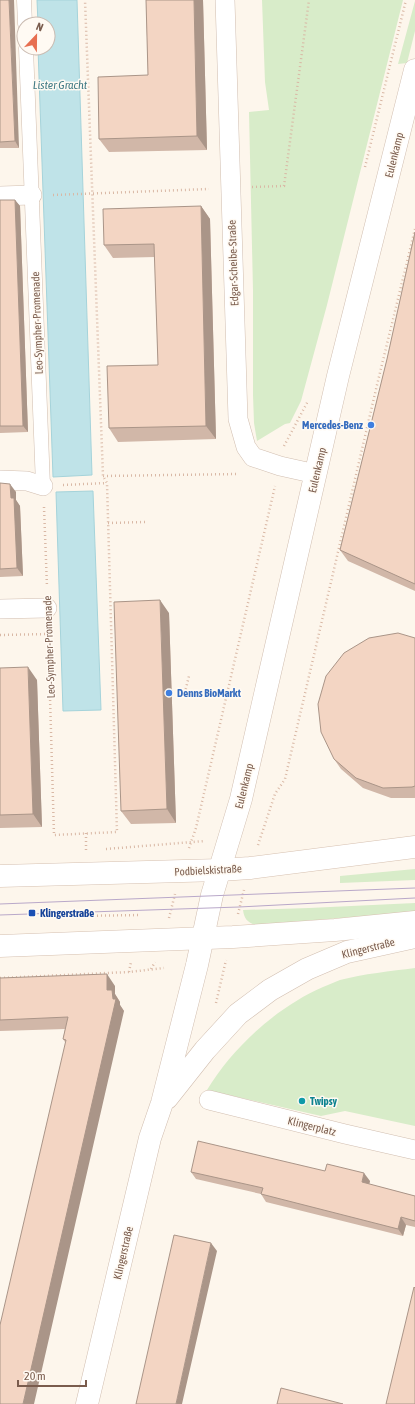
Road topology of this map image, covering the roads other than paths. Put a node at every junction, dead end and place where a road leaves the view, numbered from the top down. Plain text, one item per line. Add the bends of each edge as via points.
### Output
1 (24, 0) edge
2 (225, 0) edge
3 (25, 16) edge
4 (26, 56) edge
5 (415, 70) edge
6 (32, 195) junction
7 (0, 196) edge
8 (316, 474) junction
9 (0, 480) edge
10 (43, 486) joint
11 (47, 608) road end
12 (0, 609) edge
13 (415, 847) edge
14 (220, 870) junction
15 (0, 876) edge
16 (415, 922) edge
17 (415, 937) edge
18 (202, 938) junction
19 (0, 946) edge
20 (209, 1100) dead end
21 (162, 1103) junction
22 (415, 1150) edge
23 (86, 1404) edge

1 - 3 street
2 - 8 street, Edgar-Scheibe-Straße via 238,419 246,447 253,457
4 - 6 street, Leo-Sympher-Promenade
5 - 8 street, Eulenkamp
6 - 7 street
6 - 10 street, Leo-Sympher-Promenade
8 - 14 street, Eulenkamp via 241,799
9 - 10 street via 27,481
11 - 12 street
13 - 14 street, Podbielskistraße
14 - 15 street, Podbielskistraße
14 - 18 street, Klingerstraße
16 - 18 street
17 - 21 street, Klingerstraße via 347,952 307,969 270,990 238,1014
18 - 19 street
18 - 21 street, Klingerstraße
20 - 22 street, Klingerplatz
21 - 23 street, Klingerstraße via 150,1138

